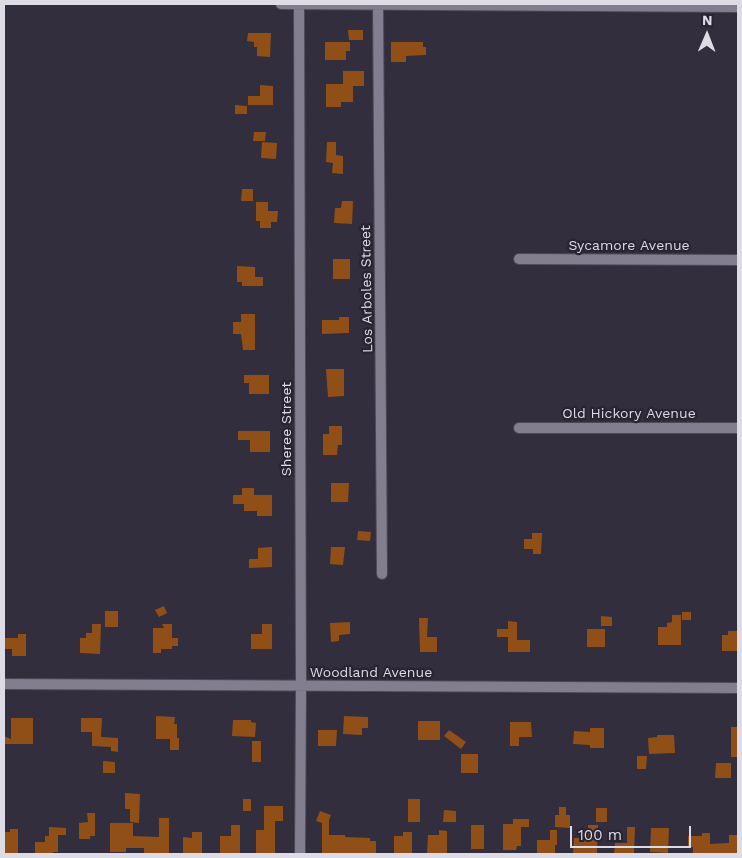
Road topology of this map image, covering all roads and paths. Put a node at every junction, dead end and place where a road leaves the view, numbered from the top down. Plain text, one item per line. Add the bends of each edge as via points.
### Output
1 (281, 4) edge
2 (299, 4) edge
3 (378, 5) edge
4 (738, 7) edge
5 (519, 259) dead end
6 (738, 260) edge
7 (519, 428) dead end
8 (738, 428) edge
9 (382, 574) dead end
10 (4, 684) edge
11 (301, 686) junction
12 (738, 688) edge
13 (300, 854) edge

1 - 2 street
2 - 3 street
2 - 11 street, Sheree Street
3 - 4 street
3 - 9 street, Los Arboles Street
5 - 6 street, Sycamore Avenue
7 - 8 street, Old Hickory Avenue
10 - 11 street, Woodland Avenue
11 - 12 street, Woodland Avenue
11 - 13 street, Sheree Street

